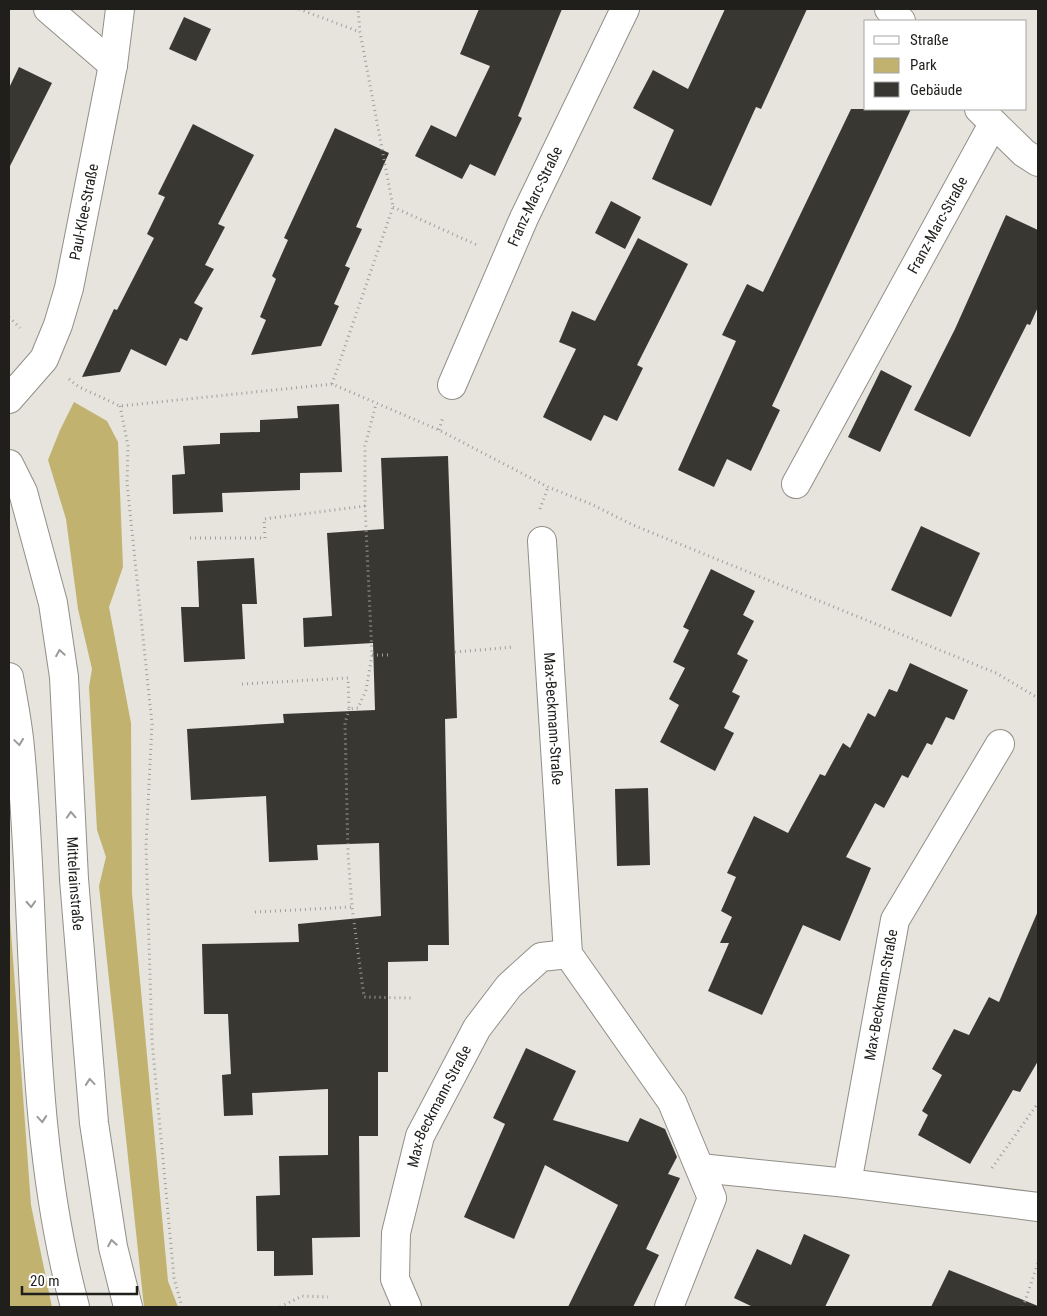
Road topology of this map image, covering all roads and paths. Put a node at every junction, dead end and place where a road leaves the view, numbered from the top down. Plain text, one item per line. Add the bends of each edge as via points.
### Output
1 (48, 9) edge
2 (120, 9) edge
3 (299, 9) edge
4 (358, 9) edge
5 (625, 9) edge
6 (889, 9) edge
7 (900, 20) edge
8 (360, 32) junction
9 (113, 65) junction
10 (986, 116) edge
11 (1038, 162) edge
12 (393, 207) junction
13 (506, 258) junction
14 (332, 384) junction
15 (452, 385) dead end
16 (79, 387) dead end
17 (9, 399) edge
18 (376, 404) junction
19 (120, 406) junction
20 (9, 464) edge
21 (796, 484) dead end
22 (365, 506) junction
23 (190, 538) dead end
24 (542, 541) dead end
25 (548, 644) junction
26 (455, 652) dead end
27 (372, 655) junction
28 (388, 655) dead end
29 (9, 677) edge
30 (242, 684) dead end
31 (1038, 698) edge
32 (349, 709) junction
33 (1000, 744) dead end
34 (352, 906) junction
35 (255, 912) dead end
36 (568, 954) junction
37 (410, 998) dead end
38 (1038, 1103) edge
39 (700, 1168) junction
40 (847, 1183) junction
41 (980, 1199) junction
42 (1038, 1207) edge
43 (1038, 1263) edge
44 (328, 1297) dead end
45 (74, 1307) edge
46 (128, 1307) edge
47 (182, 1307) edge
48 (280, 1307) edge
49 (407, 1307) edge
50 (669, 1307) edge
51 (1023, 1307) edge

1 - 9 street
2 - 9 street, Paul-Klee-Straße
3 - 8 path
4 - 8 path
5 - 13 street, Franz-Marc-Straße
6 - 7 street
8 - 12 path
9 - 17 street, Paul-Klee-Straße via 88,202 58,325 44,358
10 - 11 street, Franz-Marc-Straße via 1024,153
10 - 21 street, Franz-Marc-Straße
12 - 13 path
12 - 14 path
13 - 15 street, Franz-Marc-Straße
14 - 18 path
14 - 19 path
16 - 19 path
18 - 22 path via 365,446
18 - 31 path via 438,430 548,487 633,525 996,673
19 - 47 path via 128,446 127,483 152,724 146,845 152,1041 174,1278
46 -> 20 street, Mittelrainstraße via 113,1247 94,1123 74,879 64,677 53,603 23,492
22 - 23 path via 264,519 266,538
22 - 27 path
24 - 25 street, Max-Beckmann-Straße
25 - 26 path
25 - 36 street, Max-Beckmann-Straße
27 - 28 path
27 - 32 path via 366,690 358,708
29 -> 45 street via 20,746 28,844 38,1078 46,1159 63,1263
30 - 32 path via 348,678
32 - 34 path via 344,723
33 - 40 street, Max-Beckmann-Straße via 895,920
34 - 35 path
34 - 37 path via 364,997
36 - 39 street via 672,1102
36 - 49 street, Max-Beckmann-Straße via 540,957 509,986 477,1028 420,1136 396,1233 395,1279
38 - 41 path via 994,1162
39 - 40 street
39 - 50 street via 712,1198
40 - 41 street
41 - 42 street
43 - 51 path
44 - 48 path via 302,1296

